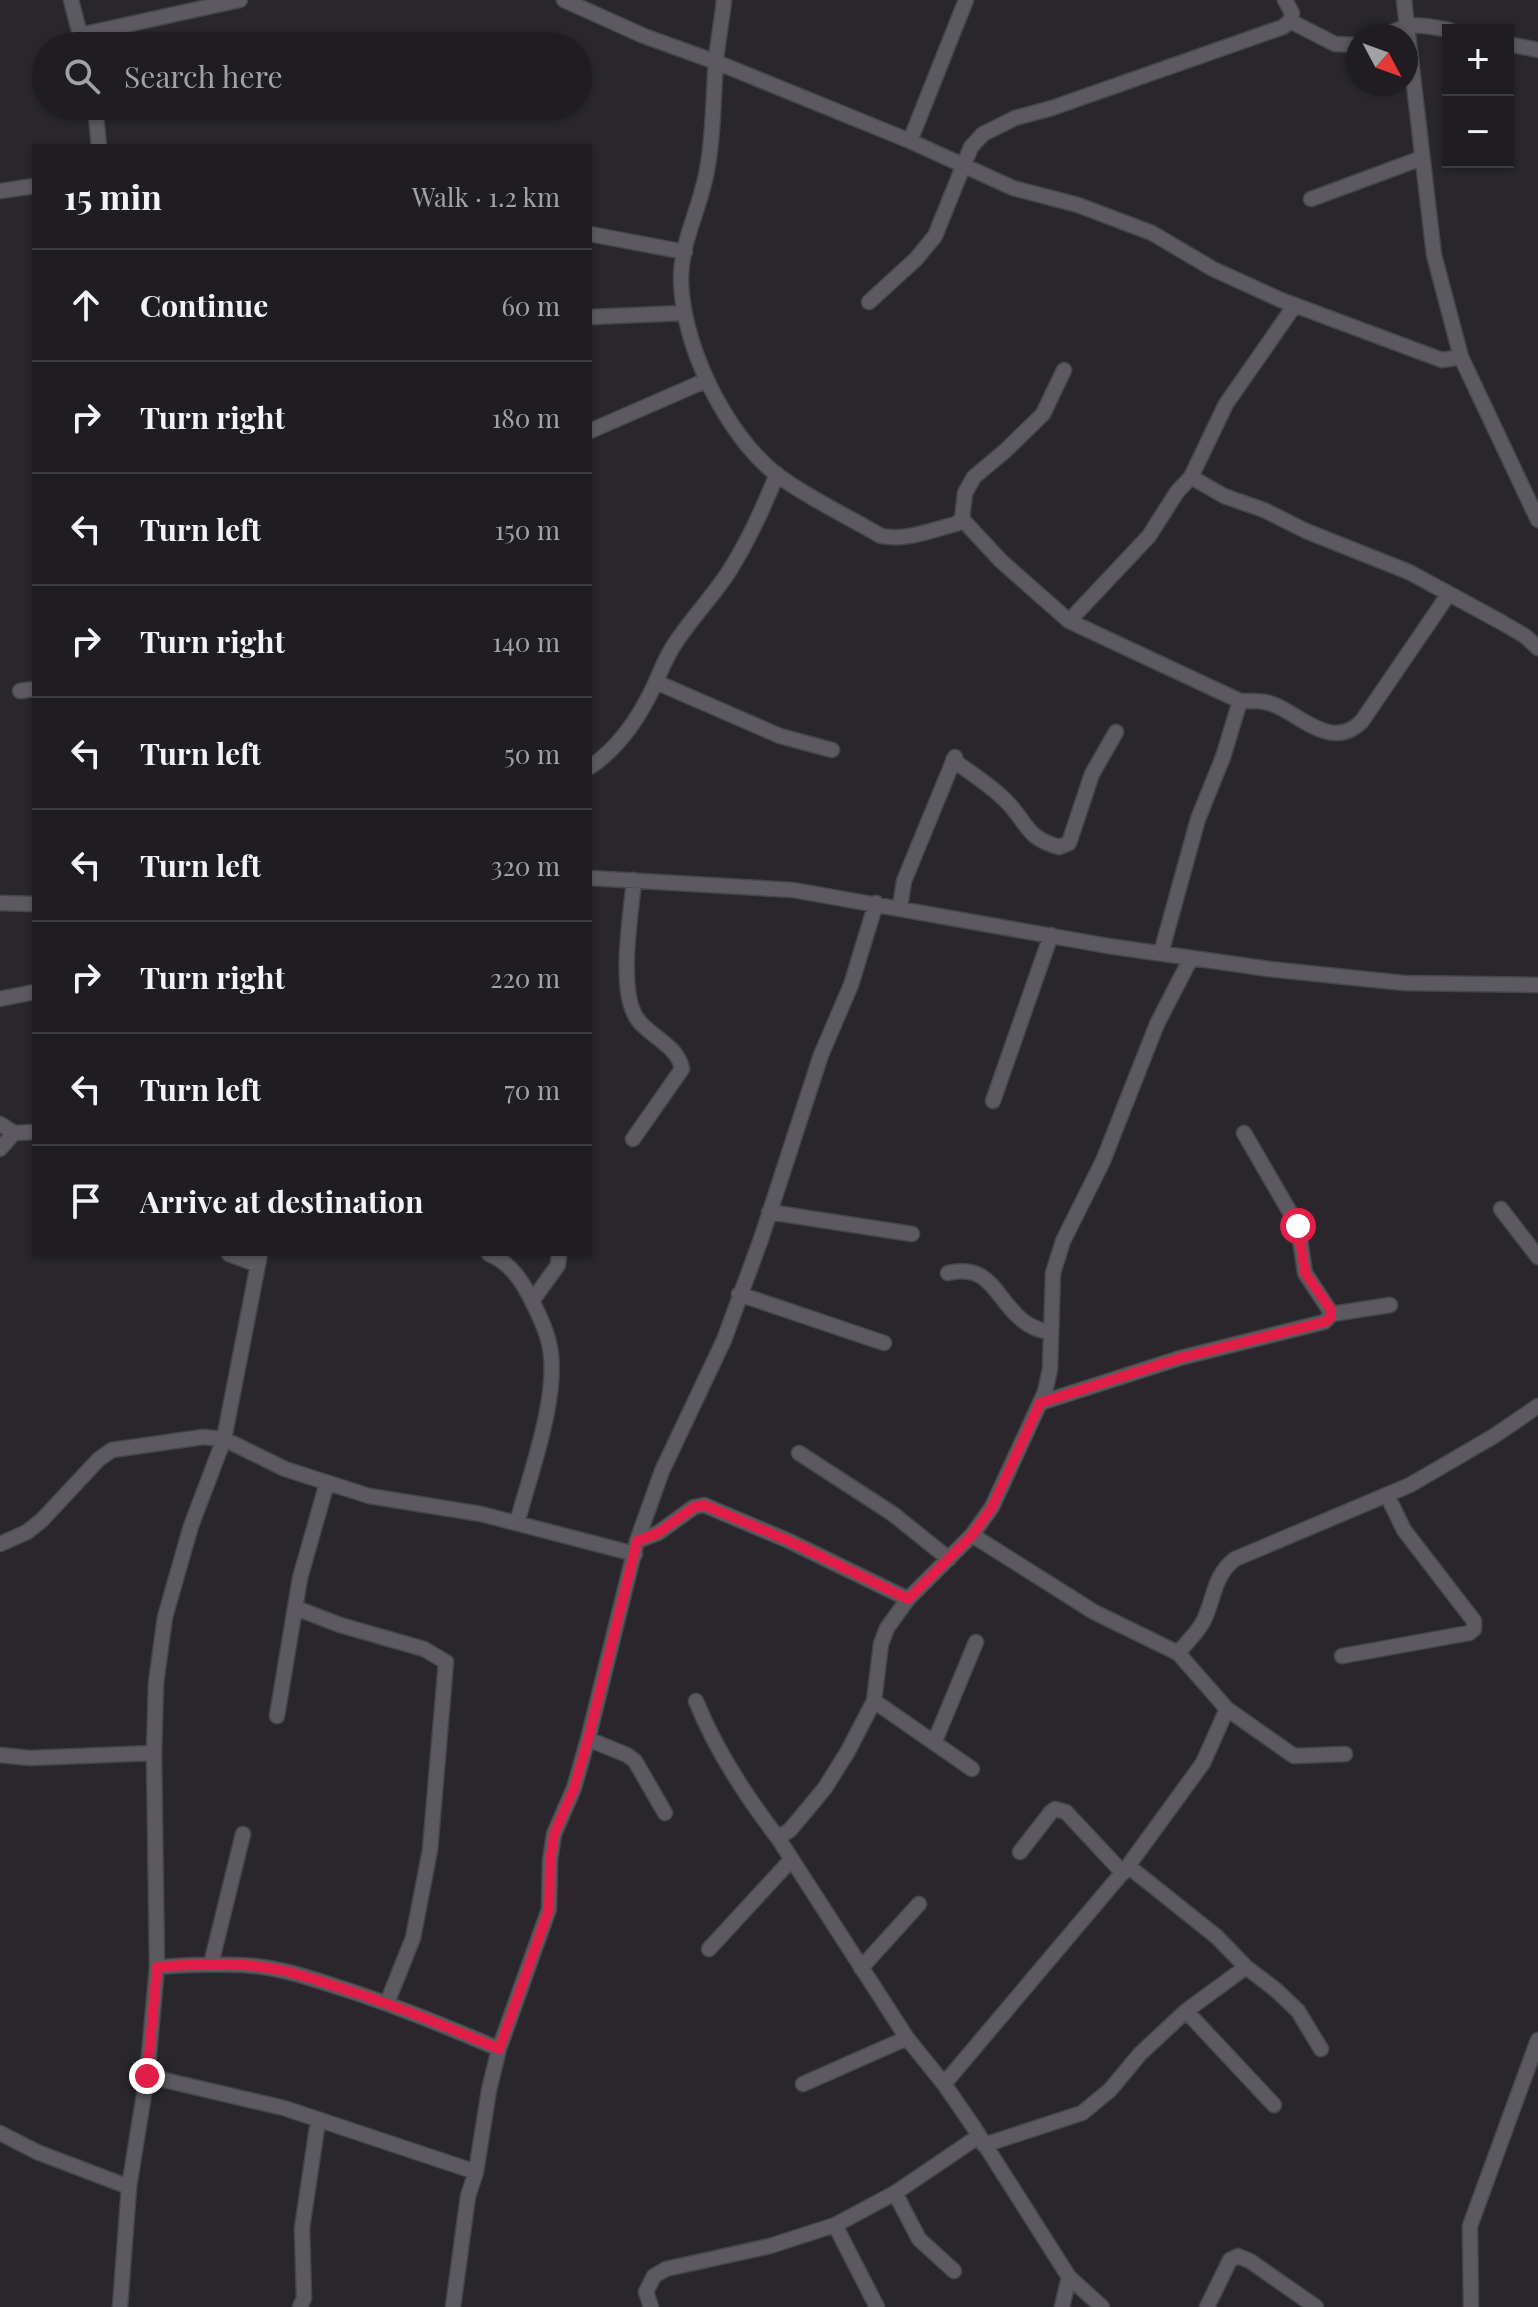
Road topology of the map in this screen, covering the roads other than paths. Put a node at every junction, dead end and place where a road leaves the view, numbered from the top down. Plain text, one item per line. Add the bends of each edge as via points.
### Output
1 (71, 0) edge
2 (240, 0) edge
3 (564, 0) edge
4 (724, 0) edge
5 (966, 0) edge
6 (1285, 0) edge
7 (1404, 0) edge
8 (1290, 21) junction
9 (1407, 24) edge
10 (1418, 24) edge
11 (1442, 29) edge
12 (80, 32) edge
13 (117, 32) edge
14 (1346, 44) edge
15 (1514, 45) edge
16 (1538, 50) edge
17 (716, 62) junction
18 (1415, 96) edge
19 (96, 120) edge
20 (910, 141) junction
21 (99, 144) edge
22 (1422, 158) junction
23 (964, 166) junction
24 (32, 186) edge
25 (0, 191) edge
26 (1311, 199) dead end
27 (592, 234) edge
28 (685, 252) junction
29 (869, 302) dead end
30 (1295, 305) junction
31 (684, 313) junction
32 (592, 317) edge
33 (1461, 357) junction
34 (1064, 370) dead end
35 (707, 380) junction
36 (592, 430) edge
37 (777, 474) junction
38 (1191, 477) junction
39 (962, 519) junction
40 (1538, 520) edge
41 (1448, 595) junction
42 (1069, 621) junction
43 (1538, 648) edge
44 (656, 682) junction
45 (1240, 701) junction
46 (1116, 732) dead end
47 (832, 750) dead end
48 (592, 766) edge
49 (592, 878) edge
50 (634, 880) junction
51 (0, 903) edge
52 (876, 903) junction
53 (32, 904) edge
54 (900, 907) junction
55 (1051, 935) junction
56 (1161, 953) junction
57 (1191, 958) junction
58 (1538, 985) edge
59 (32, 992) edge
60 (0, 999) edge
61 (993, 1101) dead end
62 (0, 1124) edge
63 (32, 1132) edge
64 (14, 1133) junction
65 (1244, 1133) dead end
66 (633, 1139) dead end
67 (0, 1149) edge
68 (1501, 1209) dead end
69 (769, 1212) junction
70 (912, 1234) dead end
71 (239, 1256) edge
72 (492, 1256) edge
73 (559, 1256) edge
74 (1538, 1257) edge
75 (259, 1260) edge
76 (948, 1273) dead end
77 (739, 1294) junction
78 (532, 1301) junction
79 (1390, 1305) dead end
80 (1332, 1314) junction
81 (1051, 1333) junction
82 (884, 1343) dead end
83 (1040, 1403) junction
84 (1538, 1406) edge
85 (224, 1439) junction
86 (799, 1453) dead end
87 (327, 1483) junction
88 (1387, 1495) junction
89 (517, 1523) junction
90 (972, 1535) junction
91 (0, 1544) edge
92 (636, 1548) junction
93 (949, 1559) junction
94 (908, 1599) junction
95 (296, 1608) junction
96 (976, 1642) dead end
97 (1178, 1653) junction
98 (1342, 1656) dead end
99 (696, 1701) dead end
100 (874, 1701) junction
101 (1227, 1709) junction
102 (277, 1716) dead end
103 (588, 1739) junction
104 (934, 1743) junction
105 (154, 1753) junction
106 (1345, 1754) dead end
107 (0, 1755) edge
108 (972, 1769) dead end
109 (665, 1813) dead end
110 (243, 1834) dead end
111 (778, 1838) junction
112 (1020, 1852) dead end
113 (791, 1860) junction
114 (1126, 1869) junction
115 (919, 1904) dead end
116 (709, 1949) dead end
117 (211, 1964) junction
118 (157, 1967) junction
119 (1246, 1967) junction
120 (861, 1968) junction
121 (387, 2003) junction
122 (1186, 2011) junction
123 (907, 2038) junction
124 (1538, 2040) edge
125 (499, 2049) junction
126 (1321, 2049) dead end
127 (147, 2076) junction
128 (803, 2084) dead end
129 (944, 2084) junction
130 (1274, 2105) dead end
131 (318, 2121) junction
132 (0, 2133) edge
133 (981, 2141) junction
134 (476, 2172) junction
135 (129, 2187) junction
136 (895, 2193) junction
137 (835, 2225) junction
138 (954, 2271) dead end
139 (1069, 2277) junction
140 (119, 2305) edge
141 (300, 2307) edge
142 (453, 2307) edge
143 (651, 2307) edge
144 (877, 2307) edge
145 (1062, 2307) edge
146 (1102, 2307) edge
147 (1207, 2307) edge
148 (1316, 2307) edge
149 (1471, 2307) edge

1 - 12 street
2 - 13 street
3 - 17 street
4 - 17 street
5 - 20 street
6 - 8 street
7 - 9 street
8 - 14 street
8 - 23 street via 997,125 971,147
10 - 11 street
15 - 16 street
17 - 20 street
17 - 28 street via 708,170
18 - 22 street
19 - 21 street
20 - 23 street
22 - 26 street
22 - 33 street via 1434,255
23 - 29 street via 935,236
23 - 30 street via 1013,188 1152,233 1213,269
24 - 25 street
27 - 28 street
28 - 31 street
30 - 33 street via 1442,360
30 - 38 street via 1226,404
31 - 32 street
31 - 35 street
33 - 40 street
34 - 39 street via 1043,414 974,477 965,493
35 - 36 street
35 - 37 street via 747,445
37 - 39 street via 881,536 911,537
37 - 44 street via 747,541 676,642
38 - 41 street via 1224,496 1409,572
38 - 42 street via 1149,536
39 - 42 street
41 - 43 street
41 - 45 street via 1362,721 1348,733 1332,733 1277,705
42 - 45 street
44 - 47 street via 780,736
44 - 48 street via 626,735
45 - 56 street via 1198,819
46 - 54 street via 1092,774 1069,843 1059,847 1034,837 1009,804 954,759 904,881
49 - 50 street
50 - 52 street via 793,890
50 - 66 street via 627,990 631,1010 680,1060 682,1069
51 - 53 street
52 - 54 street
52 - 69 street
54 - 55 street
55 - 56 street
55 - 61 street
56 - 57 street
57 - 58 street via 1404,983
57 - 81 street via 1063,1241 1053,1273
59 - 60 street
62 - 64 street
63 - 64 street
64 - 67 street
65 - 80 street via 1298,1226 1305,1273
68 - 74 street
69 - 70 street
69 - 77 street
71 - 75 street
72 - 78 street via 510,1268
73 - 78 street
75 - 85 street
76 - 81 street via 978,1273 1021,1319
77 - 82 street
77 - 92 street via 724,1340 662,1471
78 - 89 street via 549,1343 551,1386
79 - 80 street
80 - 83 street via 1324,1322 1205,1351
81 - 83 street via 1050,1369
83 - 90 street via 992,1507
84 - 88 street
85 - 87 street
85 - 91 street via 112,1450 42,1520
85 - 105 street via 165,1617
86 - 93 street via 893,1514
87 - 89 street via 369,1496
87 - 95 street
88 - 97 street via 1235,1559 1222,1569 1201,1626
88 - 98 street via 1404,1530 1474,1621 1474,1629
89 - 92 street
90 - 93 street
90 - 97 street via 1094,1612
92 - 94 street via 704,1505
92 - 103 street
93 - 94 street
94 - 100 street via 881,1644
95 - 102 street
95 - 121 street via 424,1649 446,1662 430,1850 413,1938
96 - 104 street
97 - 101 street
99 - 111 street via 721,1755
100 - 104 street
100 - 111 street via 825,1788
101 - 106 street via 1294,1756
101 - 114 street via 1203,1763
103 - 109 street via 635,1761
103 - 125 street via 554,1834 549,1909
104 - 108 street
105 - 107 street
105 - 118 street
110 - 117 street
111 - 113 street
112 - 114 street via 1051,1812 1059,1810
113 - 116 street
113 - 120 street
114 - 119 street via 1217,1937
114 - 129 street
115 - 120 street
117 - 118 street
117 - 121 street via 258,1966
118 - 127 street
119 - 122 street
119 - 126 street via 1298,2011
120 - 123 street
121 - 125 street
122 - 130 street
122 - 133 street via 1082,2113
123 - 128 street
123 - 129 street
124 - 149 street via 1470,2226
125 - 134 street
127 - 131 street
127 - 135 street
129 - 133 street
131 - 134 street
131 - 141 street via 302,2228
132 - 135 street
133 - 136 street
133 - 139 street
134 - 142 street
135 - 140 street
136 - 137 street
136 - 138 street via 919,2239
137 - 143 street via 666,2269 648,2283
137 - 144 street
139 - 145 street
139 - 146 street
147 - 148 street via 1230,2260 1238,2256

